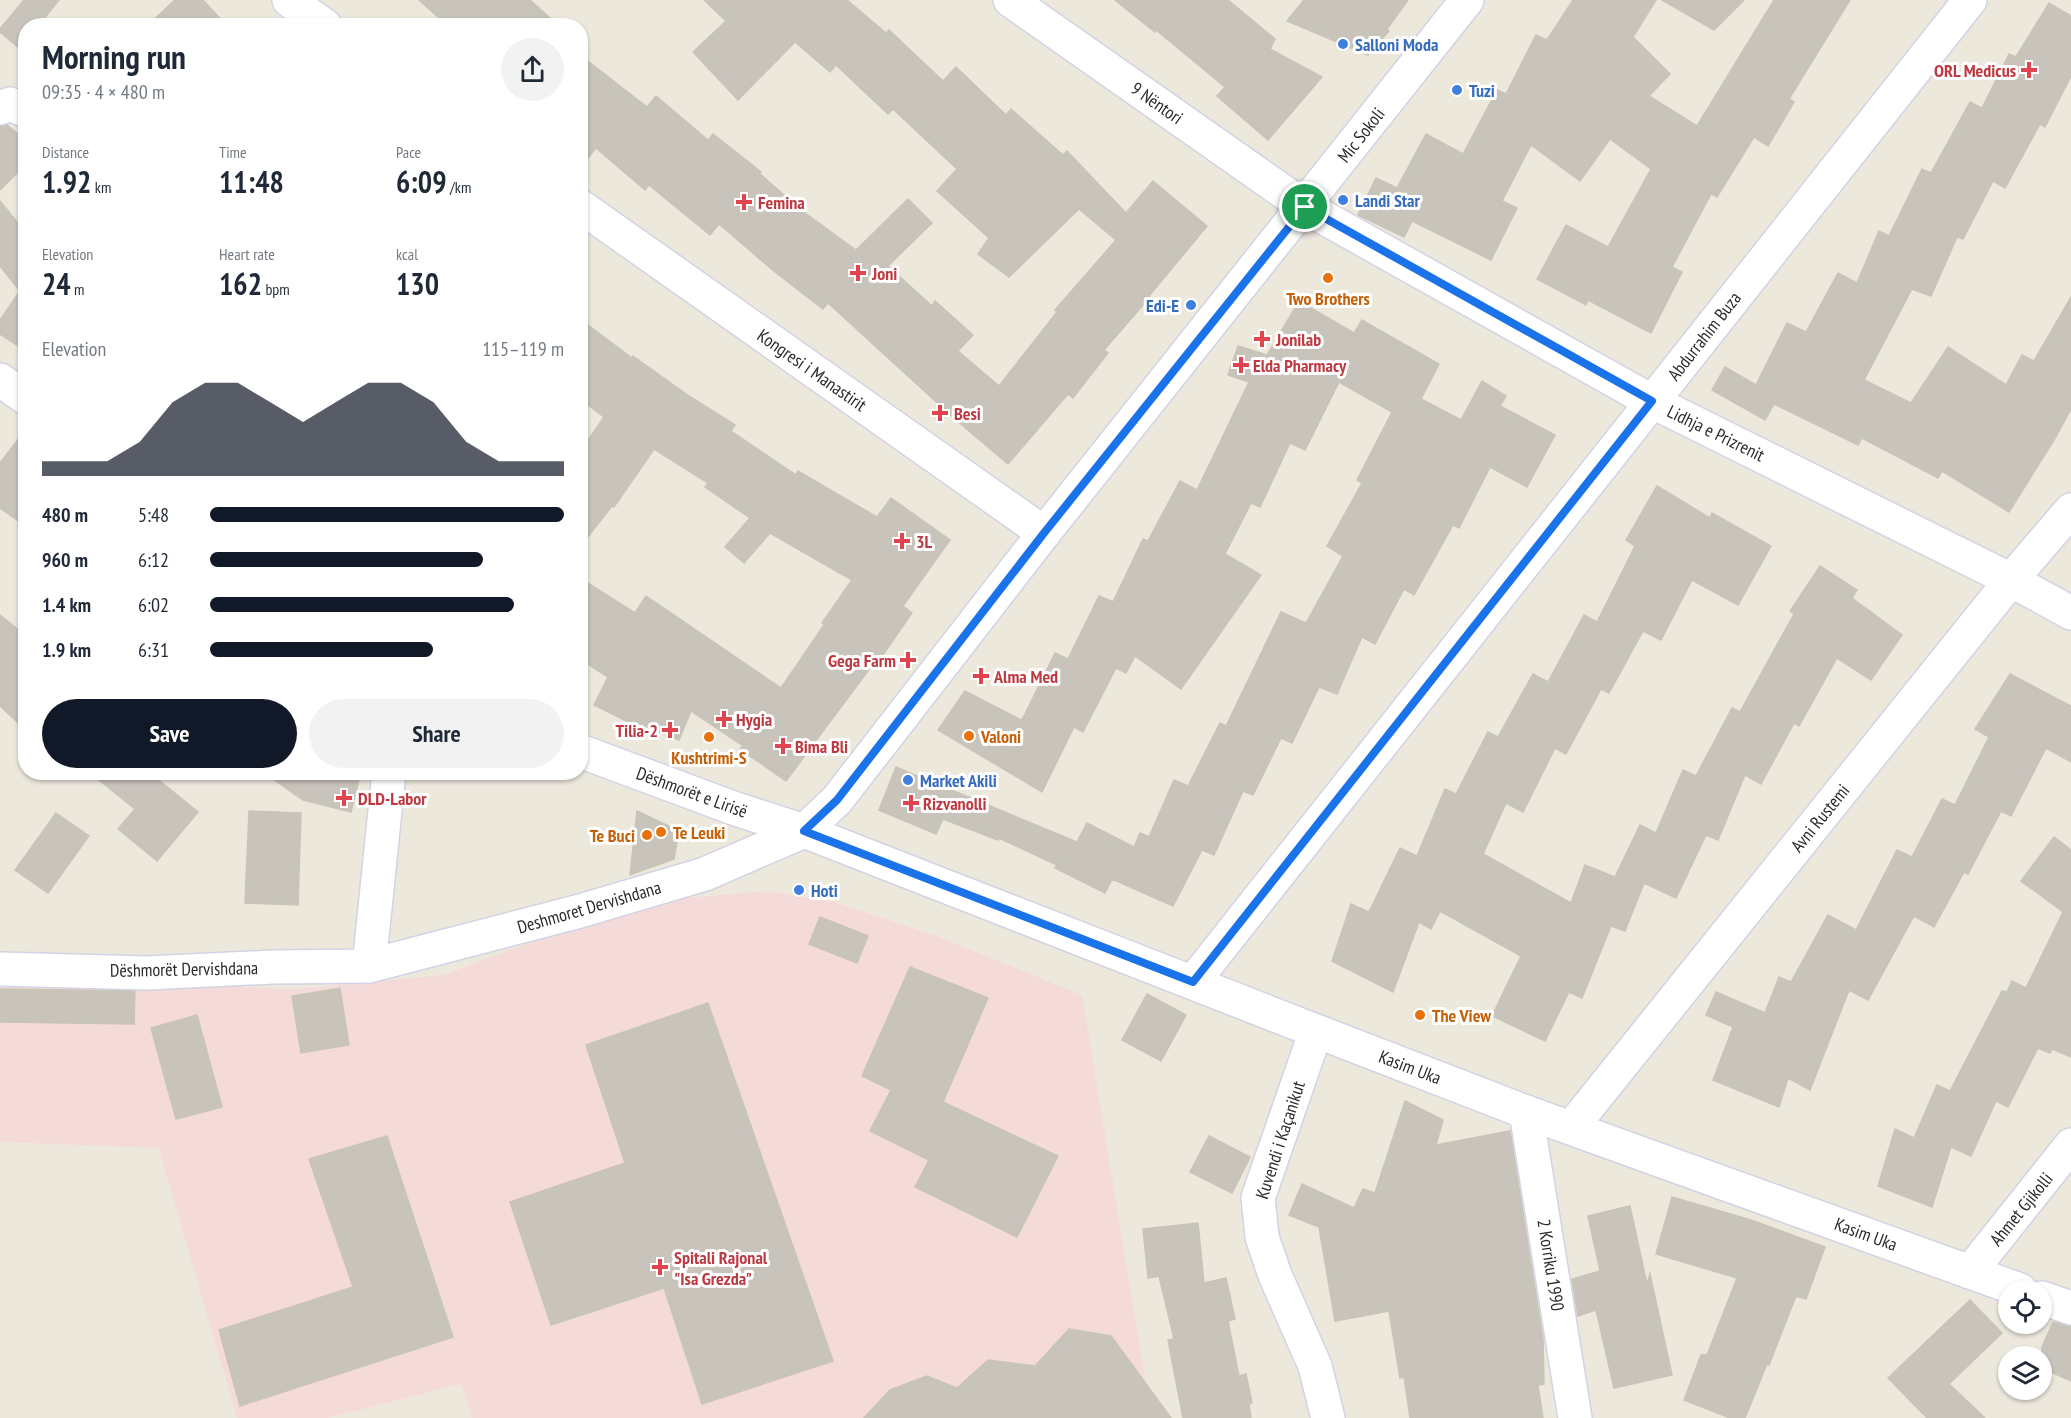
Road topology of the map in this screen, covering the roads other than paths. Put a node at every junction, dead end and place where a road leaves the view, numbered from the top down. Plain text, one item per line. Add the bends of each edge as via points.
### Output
1 (289, 0) edge
2 (1010, 0) edge
3 (1467, 0) edge
4 (1970, 0) edge
5 (314, 18) edge
6 (0, 108) edge
7 (18, 108) edge
8 (1305, 207) junction
9 (588, 212) edge
10 (0, 380) edge
11 (18, 392) edge
12 (1652, 401) junction
13 (2071, 510) edge
14 (1044, 533) junction
15 (2010, 580) junction
16 (2071, 613) edge
17 (588, 754) edge
18 (388, 780) edge
19 (804, 831) junction
20 (369, 966) junction
21 (0, 969) edge
22 (1193, 982) junction
23 (1316, 1032) junction
24 (1526, 1112) junction
25 (1571, 1128) junction
26 (2071, 1145) edge
27 (1970, 1272) junction
28 (1998, 1282) edge
29 (2052, 1301) edge
30 (2071, 1308) edge
31 (1328, 1418) edge
32 (1575, 1418) edge

1 - 5 street
2 - 8 street, 9 Nëntori
3 - 8 street, Mic Sokoli
4 - 12 street, Abdurrahim Buza
6 - 7 street via 10,104
8 - 12 street, Lidhja e Prizrenit
8 - 14 street, Mic Sokoli
9 - 14 street, Kongresi i Manastirit
10 - 11 street
12 - 15 street, Lidhja e Prizrenit
12 - 22 street, Abdurrahim Buza
13 - 15 street, Avni Rustemi
14 - 19 street, Mic Sokoli via 837,800
15 - 16 street, Lidhja e Prizrenit
15 - 25 street, Avni Rustemi
17 - 19 street, Dëshmorët e Lirisë
18 - 20 street
19 - 20 street, Deshmoret Dervishdana via 705,874
19 - 22 street, Kasim Uka
20 - 21 street, Dëshmorët Dervishdana via 146,973
22 - 23 street, Kasim Uka
23 - 24 street, Kasim Uka
23 - 31 street, Kuvendi i Kaçanikut via 1258,1197 1262,1237 1315,1366
24 - 25 street, Kasim Uka
24 - 32 street, 2 Korriku 1990
25 - 27 street, Kasim Uka
26 - 27 street, Ahmet Gjikolli
27 - 28 street, Kasim Uka
29 - 30 street

